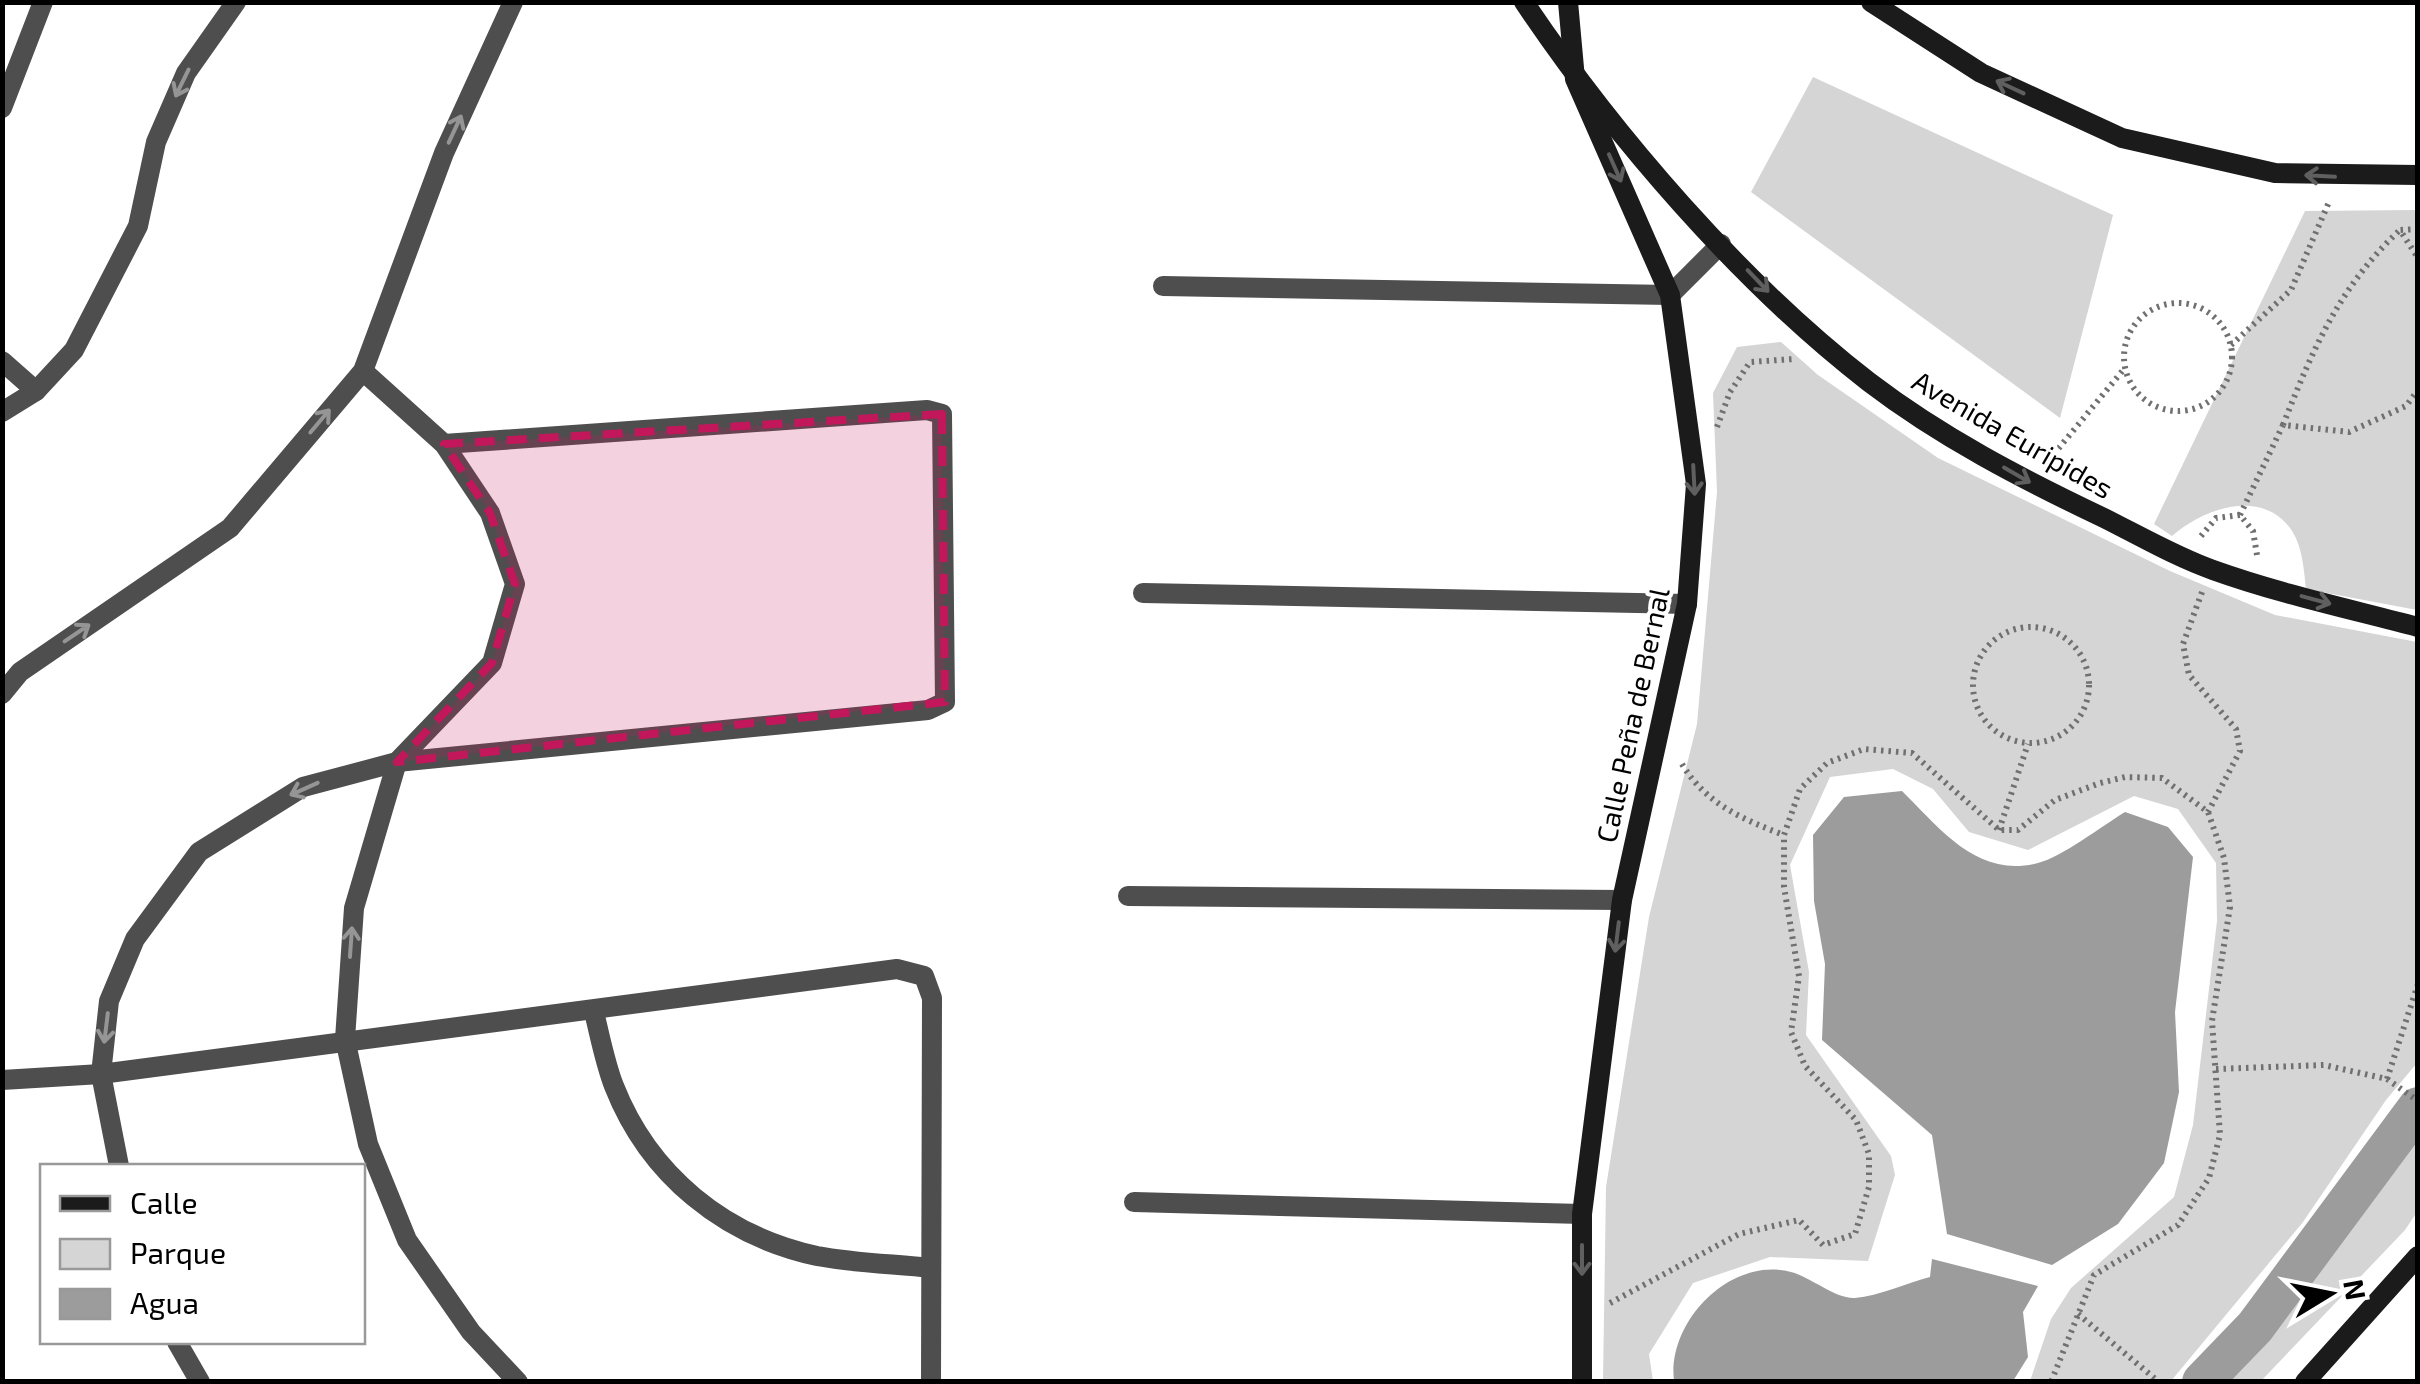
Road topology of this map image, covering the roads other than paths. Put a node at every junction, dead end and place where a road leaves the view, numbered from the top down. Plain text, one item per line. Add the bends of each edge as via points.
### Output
1 (43, 2) edge
2 (236, 2) edge
3 (514, 2) edge
4 (1524, 2) edge
5 (1568, 2) edge
6 (1871, 2) edge
7 (1576, 79) junction
8 (2, 108) edge
9 (2418, 174) edge
10 (1721, 244) junction
11 (1163, 286) dead end
12 (1670, 295) junction
13 (2, 361) edge
14 (363, 371) junction
15 (36, 391) junction
16 (2, 412) edge
17 (444, 444) junction
18 (1143, 593) dead end
19 (1686, 604) junction
20 (2418, 627) edge
21 (2, 694) edge
22 (397, 762) junction
23 (1128, 896) dead end
24 (1622, 900) junction
25 (594, 1012) junction
26 (345, 1039) junction
27 (101, 1074) junction
28 (2, 1080) edge
29 (119, 1164) edge
30 (1134, 1202) dead end
31 (1582, 1214) junction
32 (2418, 1256) edge
33 (931, 1268) junction
34 (178, 1344) edge
35 (200, 1382) edge
36 (518, 1382) edge
37 (930, 1382) edge
38 (1582, 1382) edge
39 (2305, 1382) edge

1 - 8 street
2 -> 15 street via 186,73 156,142 129,244 74,350
14 -> 3 street via 444,153
4 - 7 street
5 - 7 street
9 -> 6 street via 2274,173 2122,138 1980,73
7 - 10 street, Avenida Euripides
7 -> 12 street, Calle Peña de Bernal
10 - 12 street
10 -> 20 street, Avenida Euripides via 1868,381 2030,483 2210,569
11 - 12 street
12 -> 19 street, Calle Peña de Bernal via 1696,484
13 - 15 street
14 - 17 street
21 -> 14 street via 20,672 230,528
15 - 16 street
17 - 22 street via 490,513 515,584 492,663
17 - 22 street via 942,414 945,702 928,710
18 - 19 street
19 - 24 street, Calle Peña de Bernal
26 -> 22 street via 354,908
22 -> 27 street via 303,786 199,852 134,939 109,1002
23 - 24 street
24 -> 31 street, Calle Peña de Bernal
25 - 26 street
25 - 33 street via 614,1086 652,1157 709,1212 765,1242 818,1256
25 - 33 street via 897,969 924,976 932,998
26 - 27 street
26 - 36 street via 368,1144 407,1240 470,1332
27 - 28 street
27 - 29 street
30 - 31 street
31 -> 38 street, Calle Peña de Bernal
32 - 39 street
33 - 37 street
34 - 35 street

